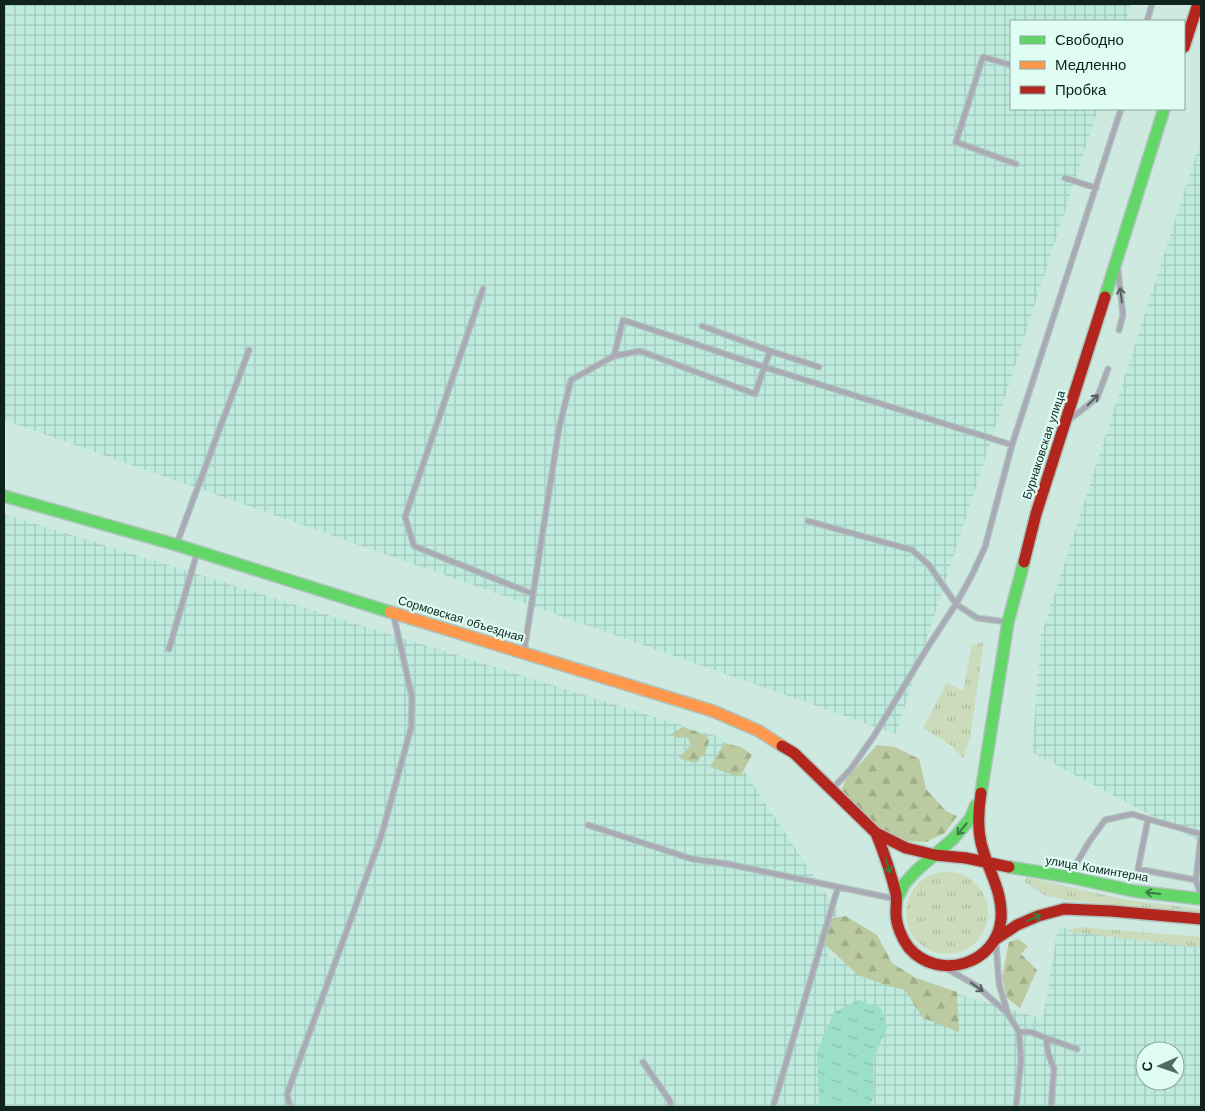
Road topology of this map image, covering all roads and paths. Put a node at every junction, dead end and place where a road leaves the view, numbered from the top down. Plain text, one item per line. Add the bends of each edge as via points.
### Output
1 (1152, 4) edge
2 (1198, 4) edge
3 (1147, 20) edge
4 (1185, 44) edge
5 (1010, 65) edge
6 (1121, 110) edge
7 (1164, 110) edge
8 (1016, 164) dead end
9 (1065, 178) dead end
10 (1096, 188) junction
11 (1116, 259) junction
12 (484, 289) dead end
13 (702, 326) dead end
14 (1119, 330) dead end
15 (249, 350) dead end
16 (770, 351) junction
17 (614, 356) junction
18 (764, 367) junction
19 (820, 367) dead end
20 (1108, 369) dead end
21 (1066, 423) junction
22 (1012, 445) junction
23 (4, 496) edge
24 (808, 521) dead end
25 (177, 545) junction
26 (198, 552) junction
27 (533, 594) junction
28 (956, 604) junction
29 (394, 613) junction
30 (1008, 622) junction
31 (169, 648) dead end
32 (524, 653) junction
33 (831, 790) junction
34 (980, 797) junction
35 (1148, 819) junction
36 (588, 825) dead end
37 (876, 833) junction
38 (935, 855) junction
39 (988, 864) junction
40 (1069, 877) junction
41 (1196, 880) junction
42 (838, 887) junction
43 (1201, 898) edge
44 (897, 899) junction
45 (1201, 919) edge
46 (996, 938) junction
47 (941, 966) junction
48 (1008, 1014) junction
49 (1019, 1032) junction
50 (1046, 1038) junction
51 (1077, 1049) dead end
52 (643, 1062) dead end
53 (292, 1107) edge
54 (671, 1107) edge
55 (773, 1107) edge
56 (1016, 1107) edge
57 (1050, 1107) edge

1 - 3 lane
2 - 4 main road
5 - 8 lane via 983,57 956,142
6 - 10 lane
7 - 11 main road, Бурнаковская улица
9 - 10 lane
10 - 22 lane
14 -> 11 lane via 1123,315
11 - 21 main road, Бурнаковская улица
12 - 27 lane via 405,517 414,546
13 - 16 lane
15 - 25 lane
16 - 18 lane
16 - 19 lane
17 - 18 lane via 640,351 755,394
17 - 18 lane via 623,320
17 - 27 lane via 571,380 559,428
18 - 22 lane
21 -> 20 lane via 1097,398
21 - 30 main road, Бурнаковская улица via 1036,514
22 - 28 lane via 985,546
23 - 25 main road, Сормовская объездная
24 - 28 lane via 912,550 929,565
25 - 26 main road, Сормовская объездная
26 - 29 main road, Сормовская объездная
26 - 31 lane
27 - 32 lane
28 - 30 lane via 977,618
28 - 33 lane via 869,743
29 - 32 main road, Сормовская объездная
29 - 53 lane via 412,697 411,728 382,837 287,1094
30 - 34 main road, Бурнаковская улица
32 - 33 main road, Сормовская объездная via 713,711 759,731 794,753
33 - 37 main road, Сормовская объездная
34 -> 38 main road via 970,819
34 - 39 main road via 978,825
35 - 40 lane via 1132,814 1105,820
35 - 41 lane via 1201,834
35 - 41 lane via 1138,869
36 - 42 lane via 692,859
37 - 38 main road via 906,848
37 -> 44 main road
38 - 39 main road
38 - 44 main road via 916,870
39 - 40 main road, улица Коминтерна
39 - 46 main road via 1001,900
43 -> 40 main road, улица Коминтерна via 1134,890
41 - 43 lane
42 - 44 lane
42 - 55 lane
44 - 47 main road via 900,935 910,950
46 -> 45 main road via 1038,916 1064,909
46 - 47 main road via 982,957 961,966
46 - 48 lane via 999,984
47 -> 48 lane via 977,986
48 - 49 lane
49 - 50 lane via 1031,1032
49 - 56 lane via 1021,1060
50 - 51 lane
50 - 57 lane via 1054,1069
52 - 54 lane

